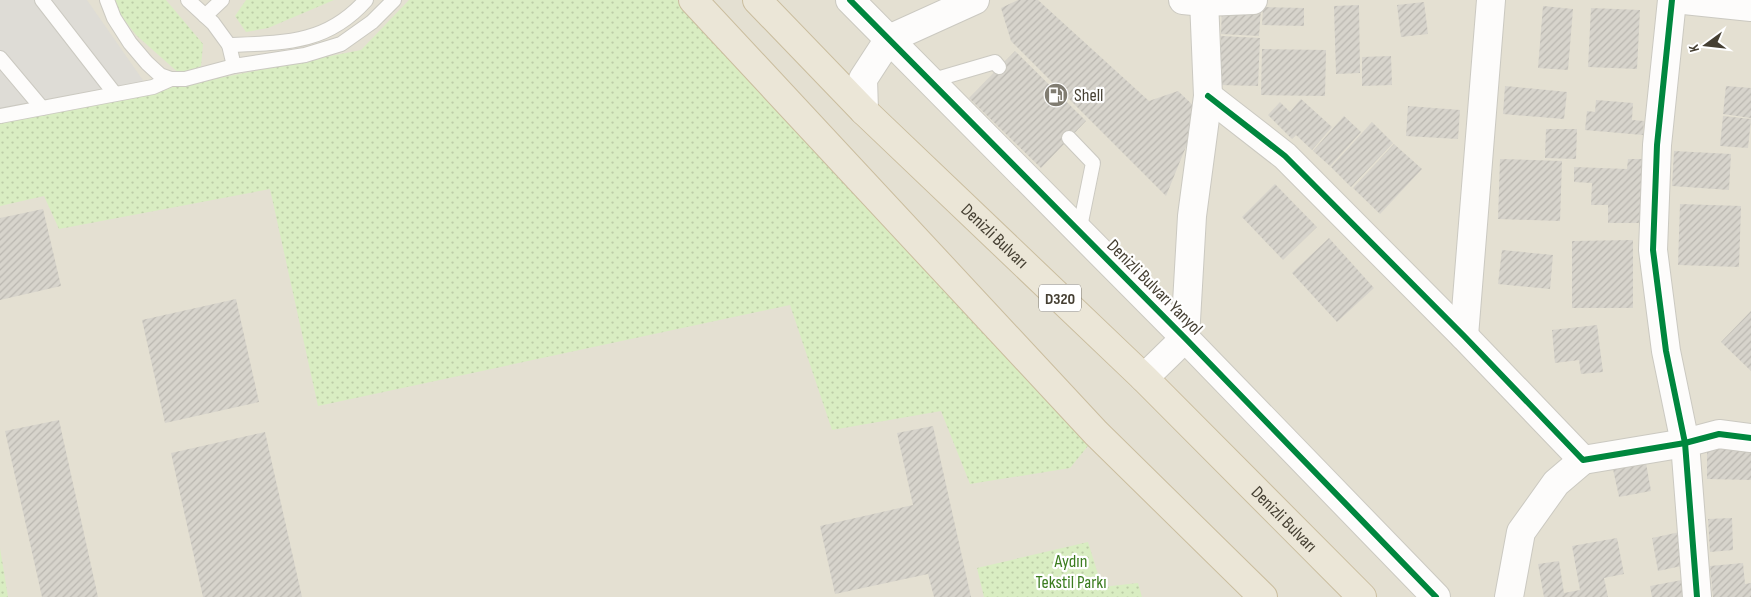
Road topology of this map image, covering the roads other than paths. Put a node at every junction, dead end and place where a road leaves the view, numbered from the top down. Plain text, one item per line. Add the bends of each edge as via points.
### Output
1 (42, 0) edge
2 (107, 0) edge
3 (188, 0) edge
4 (222, 0) edge
5 (366, 0) edge
6 (394, 0) edge
7 (693, 0) edge
8 (757, 0) edge
9 (850, 0) edge
10 (975, 0) edge
11 (1253, 0) edge
12 (1491, 0) edge
13 (1672, 0) edge
14 (1684, 0) edge
15 (1197, 1) edge
16 (1751, 7) edge
17 (205, 16) junction
18 (888, 39) junction
19 (229, 45) junction
20 (0, 58) edge
21 (234, 66) junction
22 (999, 67) dead end
23 (171, 79) junction
24 (930, 81) junction
25 (115, 94) junction
26 (1208, 96) junction
27 (42, 108) junction
28 (864, 111) junction
29 (0, 116) edge
30 (1069, 138) dead end
31 (1079, 232) junction
32 (1464, 336) junction
33 (1185, 338) junction
34 (1144, 378) junction
35 (1751, 438) edge
36 (1685, 443) junction
37 (1583, 460) junction
38 (1263, 597) edge
39 (1362, 597) edge
40 (1436, 597) edge
41 (1509, 597) edge
42 (1697, 597) edge

1 - 25 lane
2 - 23 lane via 114,18 141,57 160,75
3 - 17 lane
4 - 17 lane
5 - 19 lane via 334,27 302,40
6 - 21 lane via 372,22 341,44 306,55
7 - 38 highway via 1096,433
8 - 28 highway, Denizli Bulvarı / D320
9 - 18 street, Denizli Bulvarı Yanyol
10 - 18 street
11 - 15 street
12 - 32 street
13 - 36 street via 1657,146 1653,250 1666,351
14 - 16 street
15 - 26 street
17 - 19 lane
18 - 24 street, Denizli Bulvarı Yanyol
18 - 28 street via 863,79
19 - 21 lane
20 - 27 lane
21 - 23 lane via 185,79
22 - 24 lane via 995,62
23 - 25 lane via 153,87
24 - 31 street, Denizli Bulvarı Yanyol
25 - 27 lane
26 - 32 street via 1285,156
26 - 33 street via 1192,216
27 - 29 lane
28 - 34 highway, Denizli Bulvarı / D320
30 - 31 lane via 1093,163
31 - 33 street, Denizli Bulvarı Yanyol
32 - 37 street
33 - 34 street
33 - 40 street, Denizli Bulvarı Yanyol
34 - 39 highway, Denizli Bulvarı / D320
35 - 36 street via 1719,434
36 - 37 street
36 - 42 street
37 - 41 street via 1556,483 1521,532

